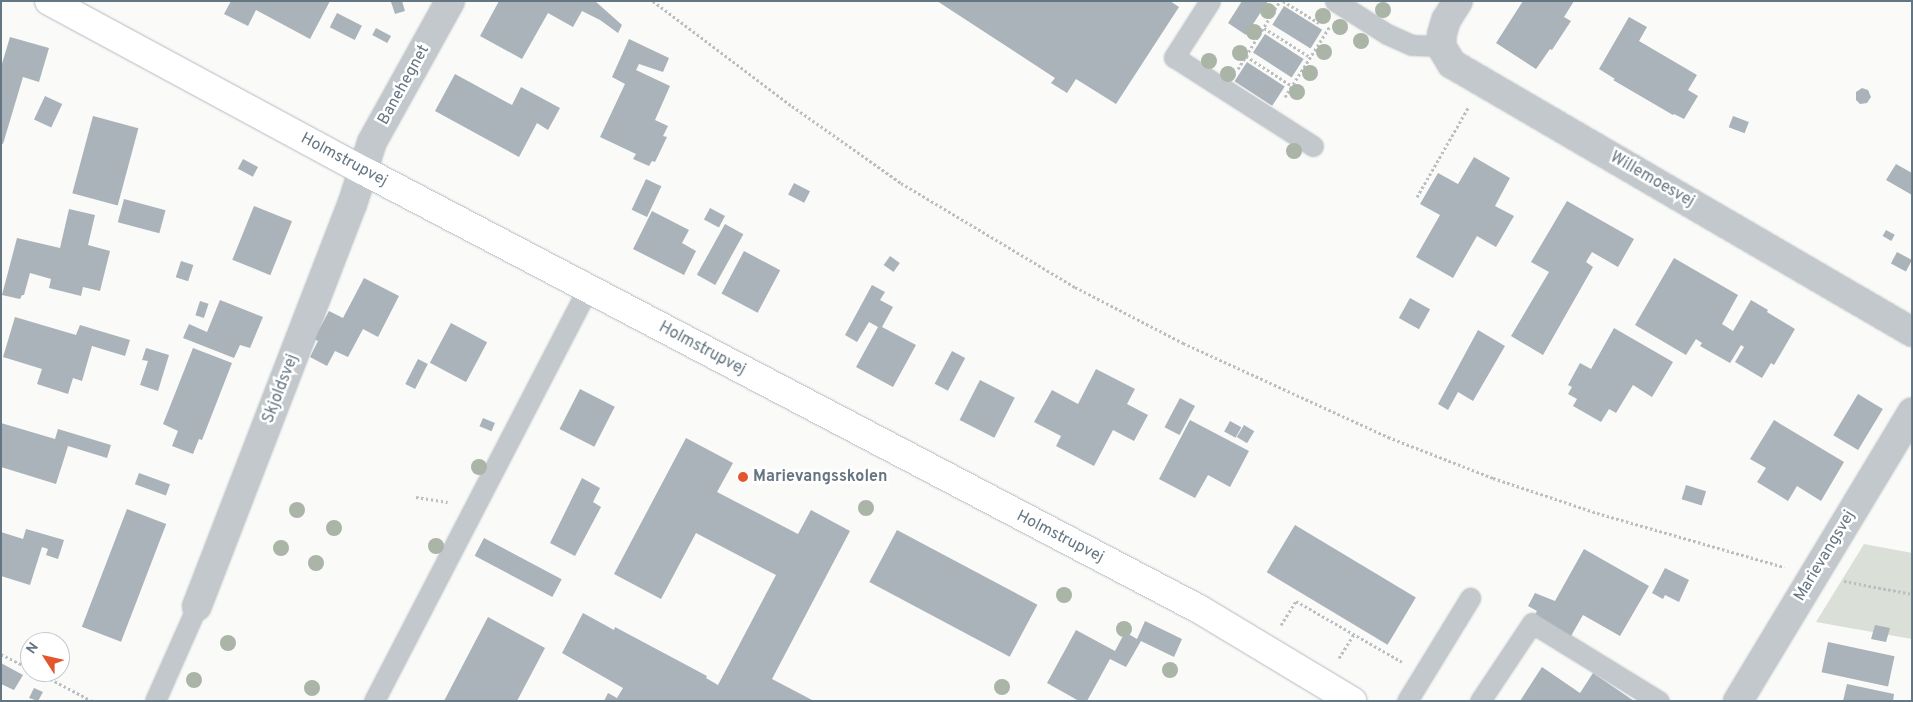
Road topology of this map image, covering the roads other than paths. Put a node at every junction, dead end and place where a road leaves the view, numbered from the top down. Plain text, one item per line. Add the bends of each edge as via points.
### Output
1 (49, 1) edge
2 (450, 1) edge
3 (1210, 1) edge
4 (1458, 1) edge
5 (1339, 4) edge
6 (1441, 46) junction
7 (1313, 146) dead end
8 (364, 171) junction
9 (588, 288) junction
10 (1912, 332) edge
11 (1912, 412) edge
12 (1470, 598) dead end
13 (197, 606) joint
14 (155, 701) edge
15 (374, 701) edge
16 (1352, 701) edge
17 (1407, 701) edge
18 (1480, 701) edge
19 (1659, 701) edge
20 (1738, 701) edge

1 - 8 street, Holmstrupvej
2 - 8 street, Banehegnet via 372,142
3 - 7 lane via 1174,57
4 - 6 street via 1446,20
5 - 6 lane via 1387,34 1412,45
6 - 10 street, Willemoesvej via 1452,64
8 - 9 street, Holmstrupvej
8 - 13 street, Skjoldsvej
9 - 15 lane
9 - 16 street, Holmstrupvej via 1199,609
11 - 20 street, Marievangsvej
12 - 17 lane
13 - 14 lane
18 - 19 lane via 1532,623

